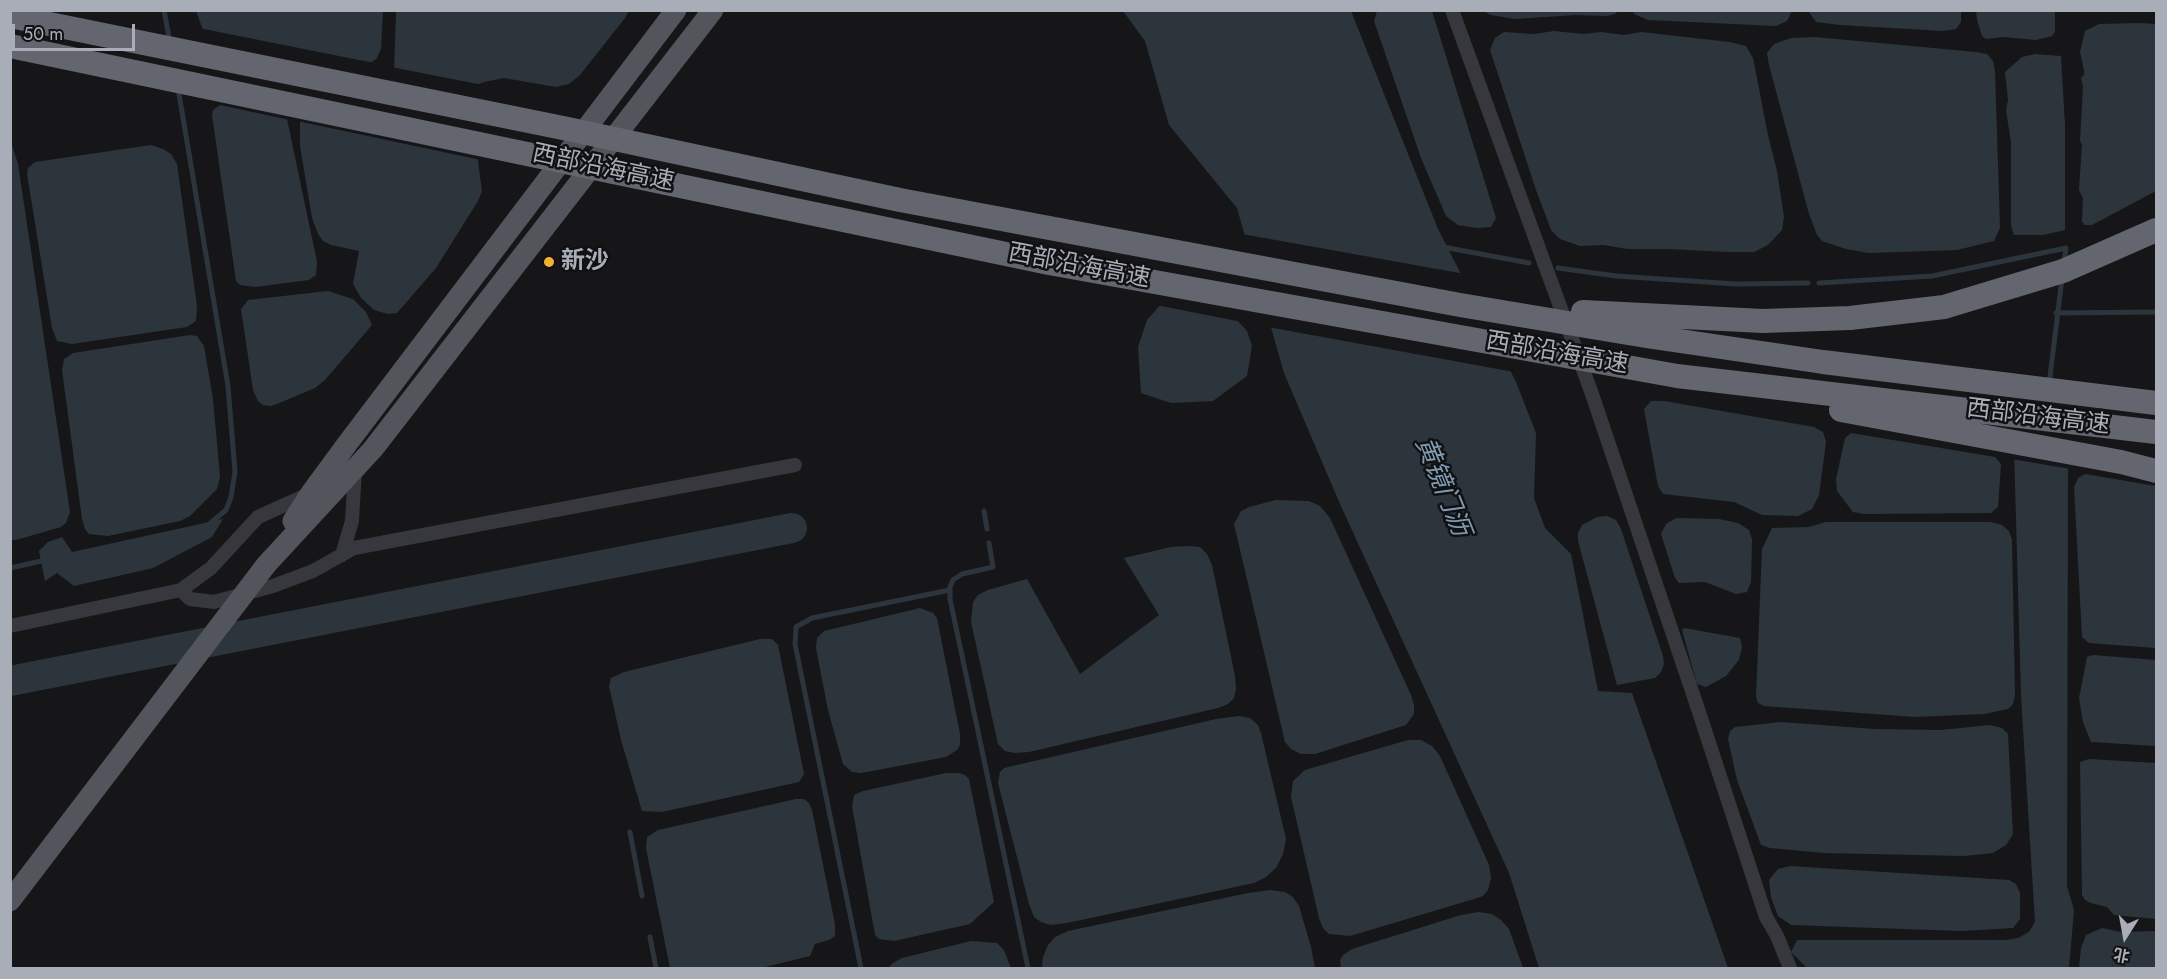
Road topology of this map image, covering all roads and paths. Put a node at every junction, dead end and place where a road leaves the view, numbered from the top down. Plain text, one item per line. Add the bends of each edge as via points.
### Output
1 (1452, 10) edge
2 (669, 13) edge
3 (10, 16) edge
4 (707, 19) edge
5 (10, 46) edge
6 (2157, 230) edge
7 (1460, 305) junction
8 (1677, 376) junction
9 (2157, 403) edge
10 (2157, 432) edge
11 (795, 465) dead end
12 (355, 468) junction
13 (2157, 471) edge
14 (310, 493) junction
15 (342, 555) junction
16 (266, 565) junction
17 (181, 590) junction
18 (10, 626) edge
19 (10, 901) edge
20 (1790, 969) edge

1 - 20 street via 1592,394 1766,917
2 - 14 main road
3 - 7 highway, 西部沿海高速 via 900,200
4 - 12 main road
5 - 8 highway, 西部沿海高速 via 1049,263
6 - 7 highway via 2063,271 1944,306 1850,318 1763,321
7 - 9 highway, 西部沿海高速 via 1787,357
8 - 10 highway, 西部沿海高速
8 - 13 highway
11 - 15 street via 354,548
12 - 15 street via 352,521
12 - 16 main road
14 - 16 main road
14 - 17 street via 258,517 211,568
15 - 17 street via 273,586 214,602 190,598
16 - 19 main road
17 - 18 street

